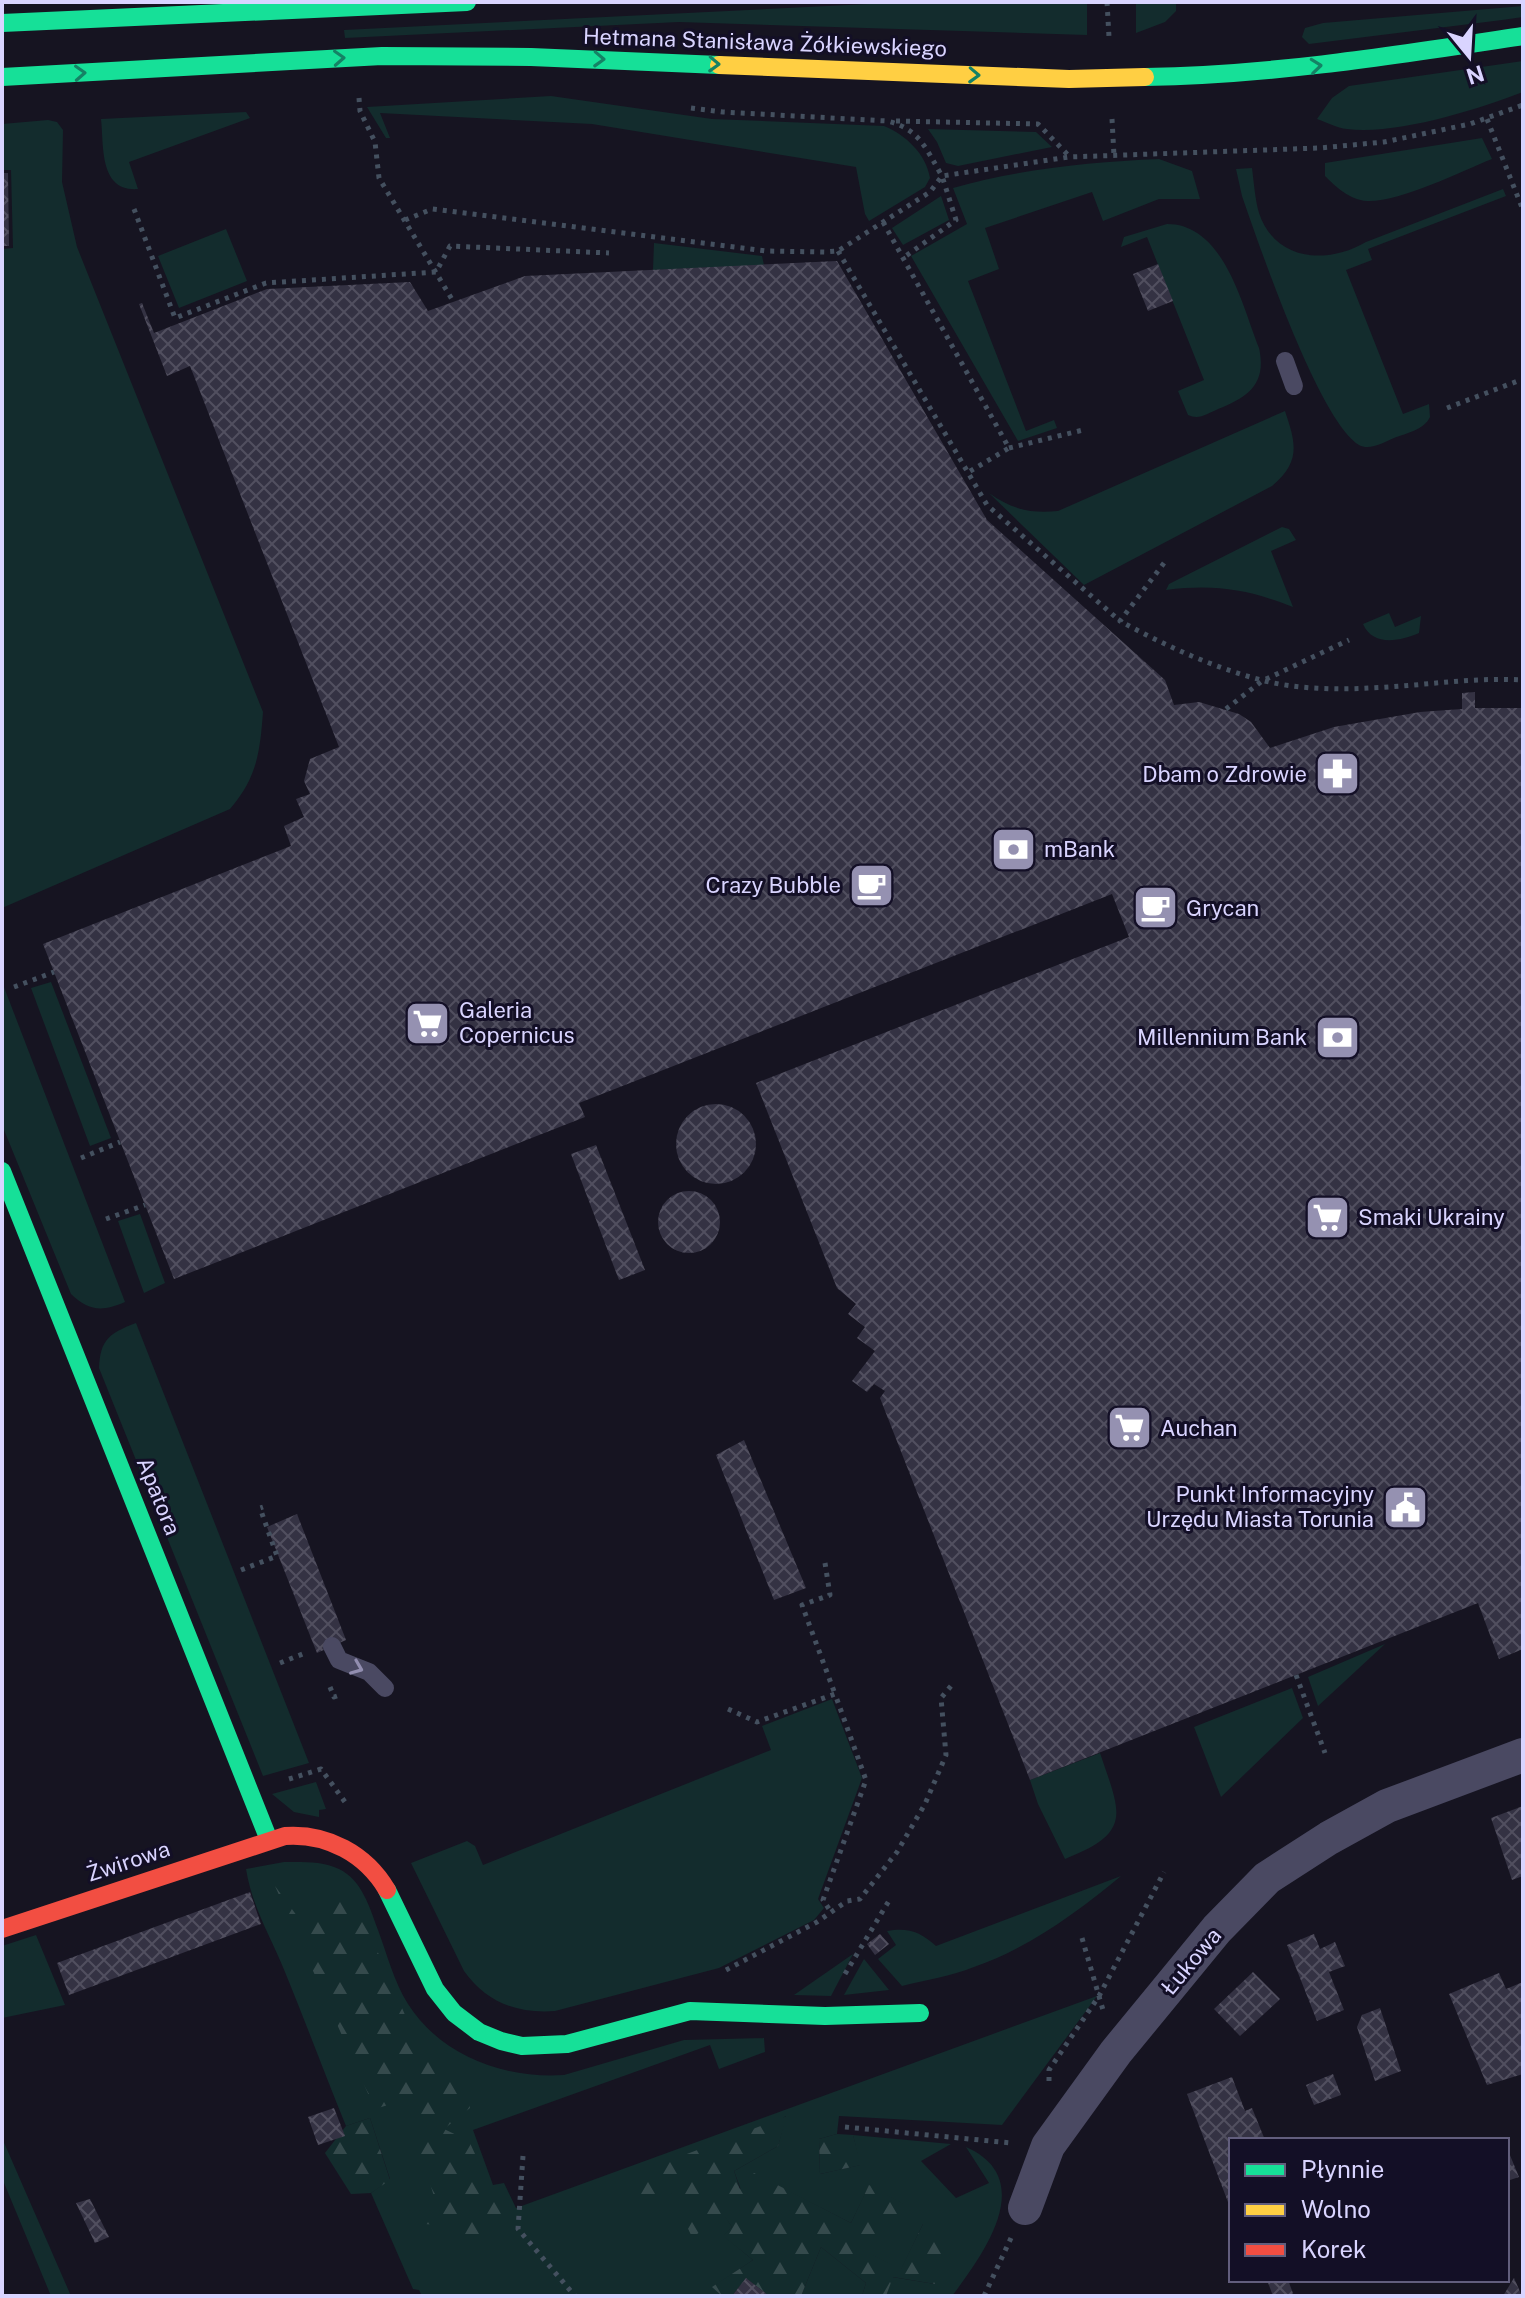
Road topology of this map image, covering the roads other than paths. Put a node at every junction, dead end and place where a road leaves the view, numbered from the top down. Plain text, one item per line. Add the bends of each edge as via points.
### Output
1 (467, 2) edge
2 (2, 23) edge
3 (1523, 36) edge
4 (2, 77) edge
5 (1285, 361) dead end
6 (1294, 386) dead end
7 (2, 1171) edge
8 (323, 1648) road end
9 (385, 1688) dead end
10 (1523, 1755) edge
11 (269, 1840) junction
12 (2, 1929) edge
13 (920, 2013) dead end
14 (1025, 2208) road end

1 - 2 main road
4 -> 3 main road, Hetmana Stanisława Żółkiewskiego via 412,56 1110,78 1239,74 1349,63
5 - 6 lane
7 - 11 main road, Apatora
8 -> 9 lane via 369,1672
10 - 14 street, Łukowa via 1387,1806 1267,1878 1217,1929 1116,2052 1048,2146
11 - 12 main road, Żwirowa
11 - 13 main road, Żwirowa via 317,1837 364,1860 389,1891 442,2000 464,2023 519,2046 558,2047 689,2011

